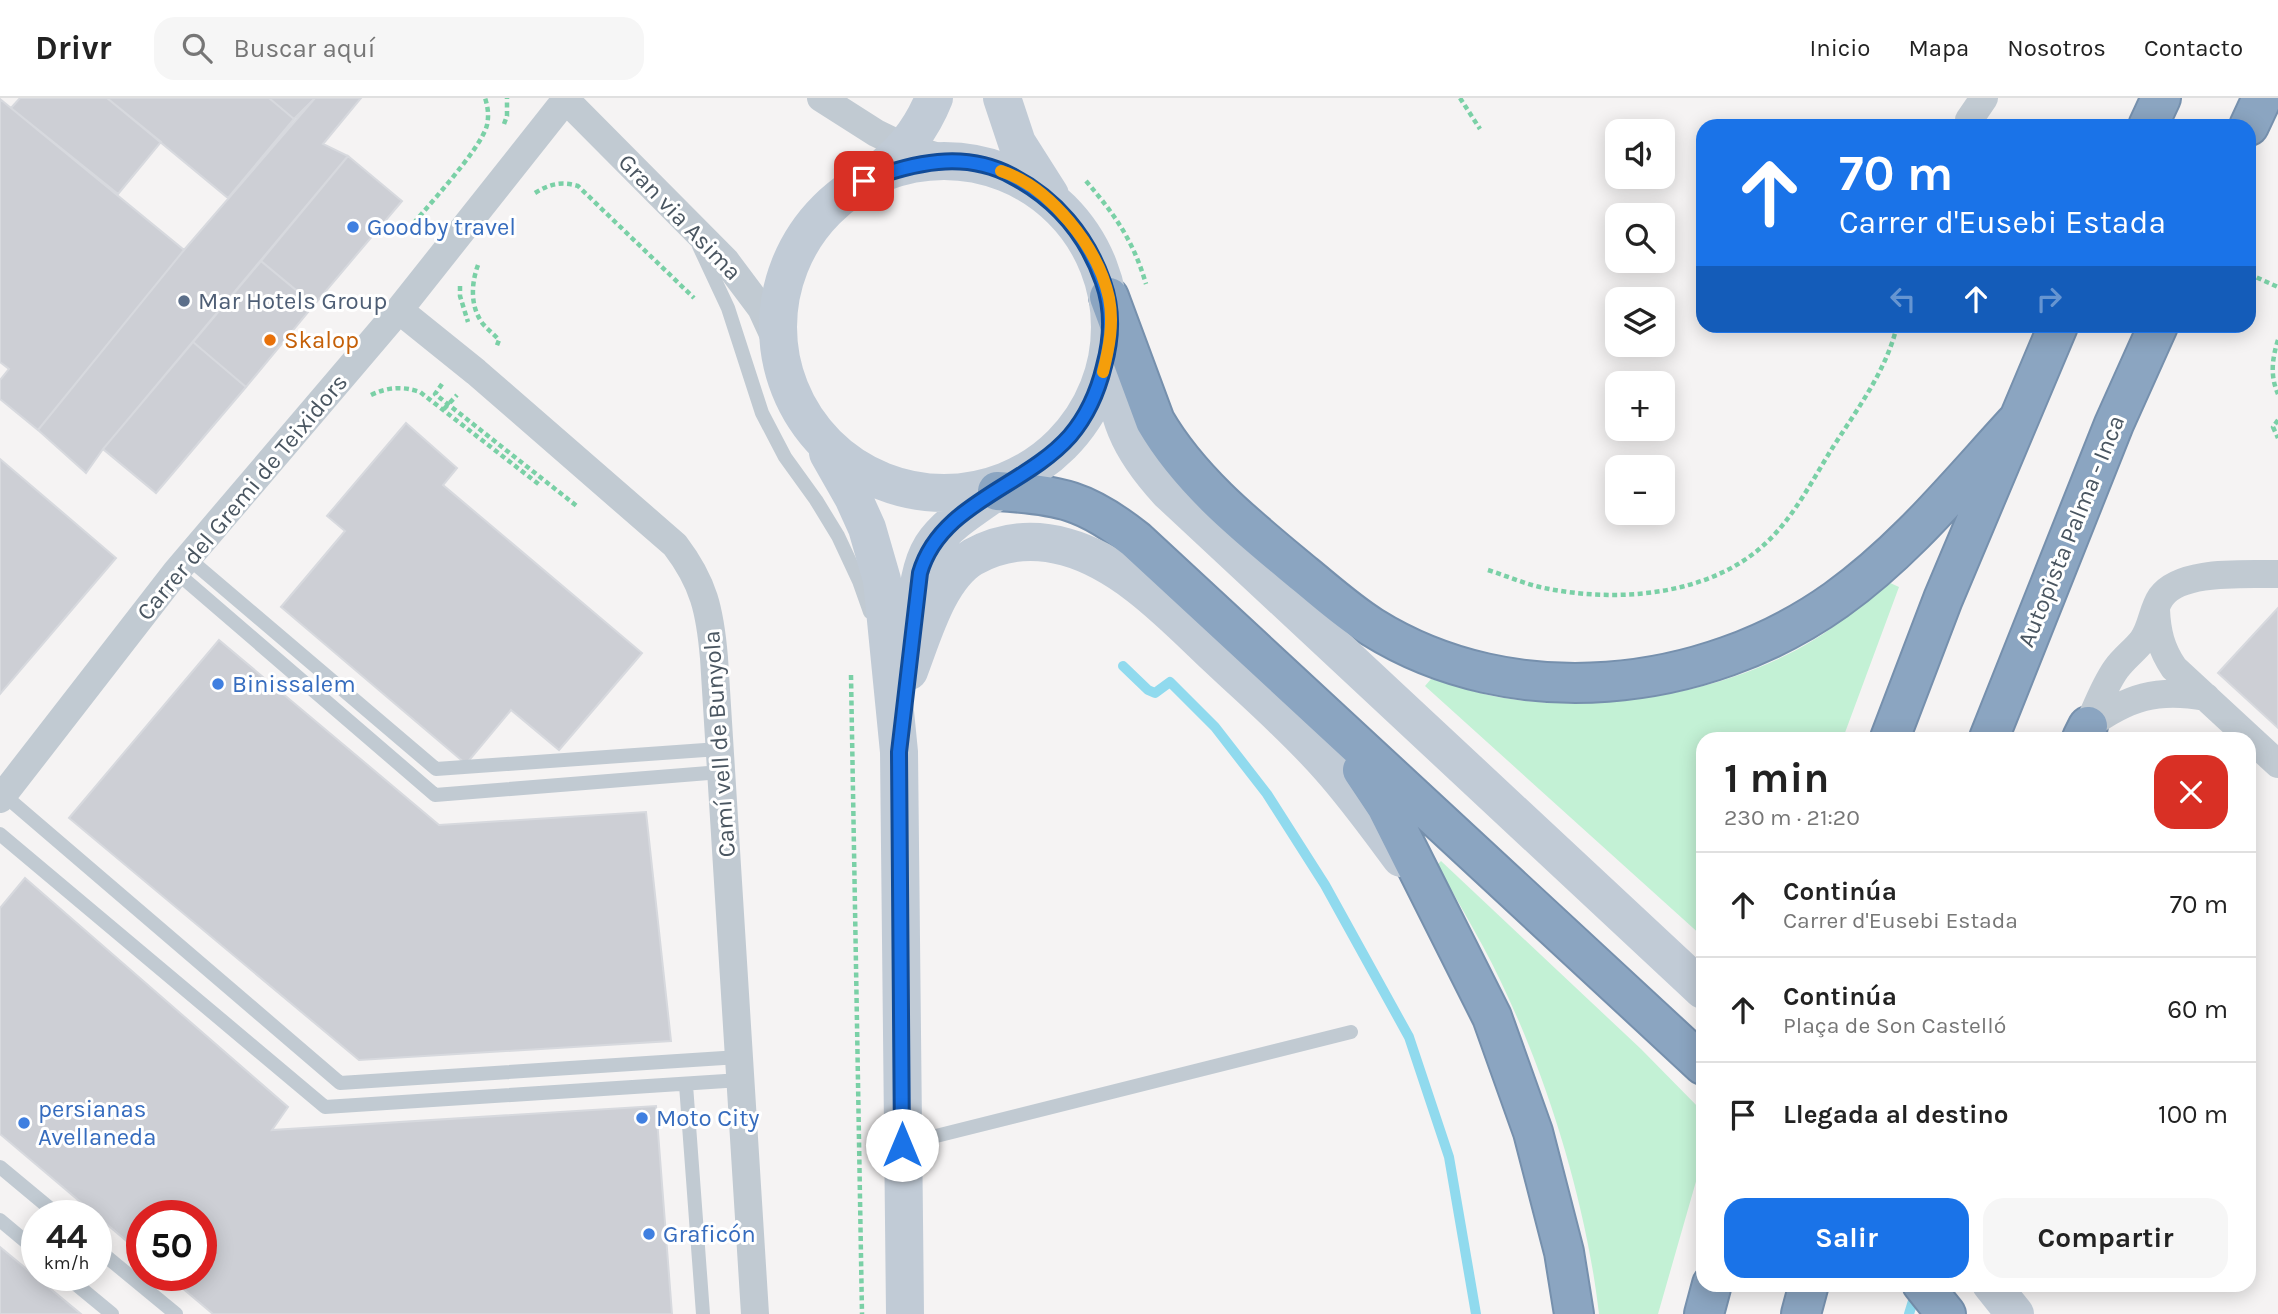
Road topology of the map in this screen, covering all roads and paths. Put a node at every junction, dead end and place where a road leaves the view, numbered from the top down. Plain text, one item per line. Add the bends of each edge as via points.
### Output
1 (485, 98) edge
2 (508, 98) edge
3 (821, 98) edge
4 (934, 98) edge
5 (1002, 98) edge
6 (1460, 98) edge
7 (2161, 98) edge
8 (2262, 98) edge
9 (566, 99) edge
10 (2151, 119) edge
11 (2252, 119) edge
12 (1480, 129) dead end
13 (500, 132) dead end
14 (479, 144) junction
15 (905, 147) junction
16 (956, 162) junction
17 (509, 171) junction
18 (1079, 173) dead end
19 (864, 181) junction
20 (1063, 214) junction
21 (686, 220) junction
22 (403, 236) dead end
23 (483, 256) dead end
24 (2256, 277) edge
25 (460, 284) dead end
26 (2278, 287) edge
27 (1148, 292) dead end
28 (1109, 297) junction
29 (702, 306) dead end
30 (399, 310) junction
31 (1895, 333) edge
32 (2055, 333) edge
33 (2155, 333) edge
34 (2278, 340) edge
35 (779, 347) junction
36 (1109, 348) junction
37 (469, 366) junction
38 (2278, 394) edge
39 (361, 401) dead end
40 (446, 407) junction
41 (2278, 420) edge
42 (2016, 422) junction
43 (2278, 438) edge
44 (820, 439) junction
45 (999, 484) junction
46 (541, 486) dead end
47 (584, 512) dead end
48 (182, 565) junction
49 (1488, 570) dead end
50 (2278, 574) edge
51 (2156, 610) junction
52 (900, 672) junction
53 (851, 673) dead end
54 (2206, 697) junction
55 (1325, 716) junction
56 (1892, 732) edge
57 (1991, 732) edge
58 (2085, 732) edge
59 (2244, 732) edge
60 (2256, 744) edge
61 (720, 761) junction
62 (2278, 764) edge
63 (2, 797) edge
64 (0, 834) edge
65 (1437, 904) junction
66 (1691, 979) edge
67 (1350, 1032) dead end
68 (1696, 1058) edge
69 (740, 1068) junction
70 (686, 1084) junction
71 (902, 1145) junction
72 (0, 1167) edge
73 (40, 1200) edge
74 (0, 1220) edge
75 (21, 1238) edge
76 (112, 1261) edge
77 (84, 1291) edge
78 (1711, 1292) edge
79 (1807, 1292) edge
80 (1928, 1292) edge
81 (112, 1314) edge
82 (176, 1314) edge
83 (703, 1314) edge
84 (755, 1314) edge
85 (862, 1314) edge
86 (905, 1314) edge
87 (1574, 1314) edge
88 (1704, 1314) edge
89 (1801, 1314) edge
90 (1945, 1314) edge

1 - 14 path via 488,124
2 - 13 path
3 - 15 street
4 - 15 main road
5 - 20 main road via 1017,143
6 - 12 path
7 - 10 highway
8 - 11 highway
9 - 17 street, Carrer del Gremi de Teixidors
9 - 21 street, Gran via Asima
14 - 17 path
14 - 22 path
15 - 16 street
15 - 19 main road
16 - 19 main road via 915,164
16 - 20 main road via 1004,172
17 - 29 path via 534,194 561,183 578,186
17 - 30 street, Carrer del Gremi de Teixidors
18 - 27 path via 1119,221
19 - 35 main road via 820,216 792,264 781,291
20 - 28 main road via 1092,254
21 - 35 street, Gran via Asima via 740,279 761,308
21 - 52 lane via 729,308 762,413 785,457 838,536
23 - 37 path via 473,281 474,303 480,321 499,344
24 - 26 path
25 - 37 path via 465,316 479,337
28 - 36 main road
28 - 42 highway via 1162,434 1185,466 1264,541 1374,628 1451,663 1521,679 1592,683 1662,675 1727,658 1778,636 1828,606 1910,538
30 - 37 street, Camí vell de Bunyola
30 - 48 street, Carrer del Gremi de Teixidors
31 - 49 path via 1880,374 1788,518 1765,544 1736,565 1695,582 1626,594 1544,588
32 - 42 highway
33 - 57 highway, Autopista Palma - Inca
34 - 38 path via 2272,371
35 - 44 main road via 793,395
36 - 45 main road via 1087,413 1070,436 1048,456
36 - 66 main road via 1122,421 1141,458 1161,483
37 - 40 path
37 - 40 path via 435,394
37 - 61 street, Camí vell de Bunyola via 675,545 691,567 709,609
39 - 40 path via 383,390 409,388
40 - 46 path
40 - 47 path
41 - 43 path via 2273,427
42 - 56 highway
44 - 45 main road via 844,462 887,483 944,493
44 - 52 main road via 867,528
45 - 52 main road via 947,526 930,547
45 - 55 highway via 1080,504 1107,517
48 - 61 lane via 436,769
48 - 61 lane via 435,795
48 - 63 street, Carrer del Gremi de Teixidors
50 - 51 street via 2183,581 2165,592
51 - 54 street via 2164,653
51 - 58 street via 2142,640 2105,687
52 - 65 main road via 955,573 972,558 1017,541 1053,543 1081,552 1107,565 1161,606 1295,731 1329,765
52 - 71 main road
53 - 85 path
54 - 58 street via 2148,695 2111,709
54 - 59 street
55 - 65 highway via 1386,806
55 - 68 highway
60 - 62 street
61 - 69 street, Camí vell de Bunyola
63 - 69 lane via 340,1083
64 - 70 lane via 325,1107
65 - 87 highway via 1492,1017 1533,1132 1564,1252
67 - 71 lane
69 - 70 lane
69 - 84 street, Camí vell de Bunyola
70 - 83 lane
71 - 86 main road
72 - 73 lane
74 - 75 lane
76 - 82 lane
77 - 81 lane
78 - 88 highway
79 - 89 highway
80 - 90 highway

